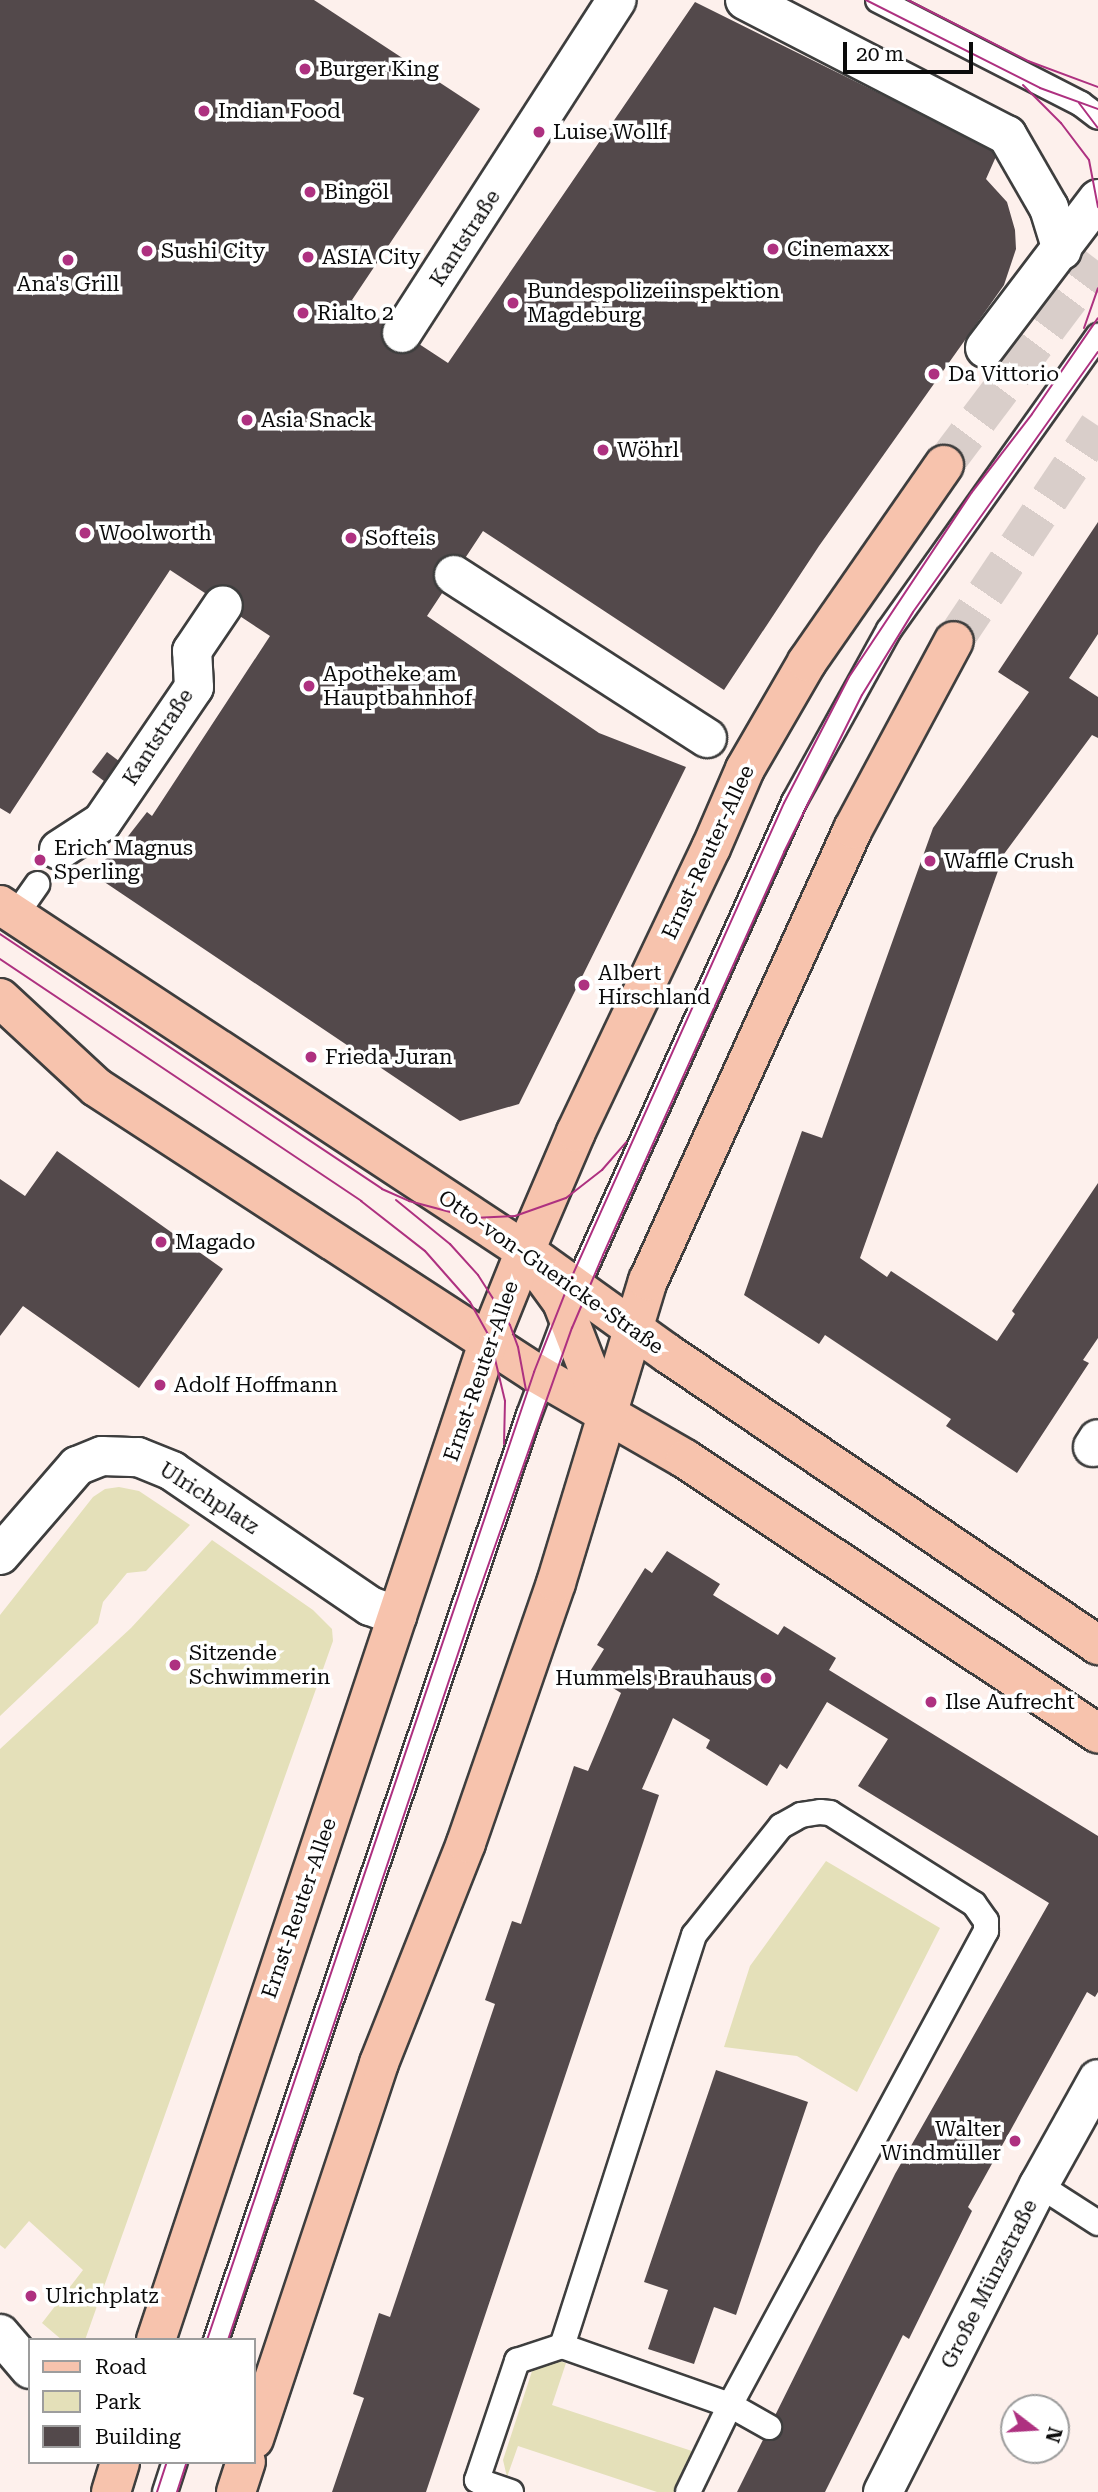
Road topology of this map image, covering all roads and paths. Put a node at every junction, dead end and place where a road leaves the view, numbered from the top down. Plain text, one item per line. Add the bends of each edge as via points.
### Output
1 (617, 0) edge
2 (745, 0) edge
3 (878, 0) edge
4 (1098, 117) edge
5 (1098, 199) edge
6 (1062, 250) junction
7 (402, 333) dead end
8 (1098, 336) edge
9 (985, 348) dead end
10 (944, 465) tunnel mouth
11 (454, 575) dead end
12 (223, 605) dead end
13 (954, 641) tunnel mouth
14 (707, 738) dead end
15 (60, 850) dead end
16 (37, 884) dead end
17 (8, 911) edge
18 (0, 998) edge
19 (524, 1251) junction
20 (571, 1301) junction
21 (632, 1328) junction
22 (488, 1343) junction
23 (542, 1377) junction
24 (605, 1413) junction
25 (0, 1555) edge
26 (397, 1616) junction
27 (1098, 1646) edge
28 (1098, 1733) edge
29 (1098, 2079) edge
30 (1039, 2185) junction
31 (1098, 2223) edge
32 (0, 2333) edge
33 (157, 2338) edge
34 (217, 2338) edge
35 (562, 2346) junction
36 (28, 2367) edge
37 (730, 2405) junction
38 (768, 2427) dead end
39 (256, 2433) edge
40 (119, 2464) edge
41 (174, 2464) edge
42 (245, 2464) edge
43 (111, 2492) edge
44 (165, 2492) edge
45 (236, 2492) edge
46 (512, 2492) edge
47 (688, 2492) edge
48 (884, 2492) edge

1 - 7 street, Kantstraße
2 - 6 street via 1007,135 1049,208
3 - 4 lane
5 - 6 street
6 - 9 street
8 - 20 lane via 889,630 794,802
10 - 19 main road, Ernst-Reuter-Allee via 807,662 745,769
11 - 14 street
12 - 15 street, Kantstraße via 192,651 194,687 102,822
13 - 21 main road via 853,829 648,1281
16 - 17 lane
17 - 19 main road, Otto-von-Guericke-Straße
18 - 22 main road via 96,1087
19 - 20 main road, Otto-von-Guericke-Straße
19 - 22 main road, Ernst-Reuter-Allee
20 - 21 main road, Otto-von-Guericke-Straße
20 - 23 lane
20 - 24 main road
21 - 24 main road
21 - 27 main road, Otto-von-Guericke-Straße
22 - 23 main road
22 - 26 main road, Ernst-Reuter-Allee
23 - 24 main road
23 - 34 lane
24 - 28 main road via 685,1460
24 - 39 main road via 547,1609 466,1843 379,2063
25 - 26 street, Ulrichplatz via 77,1466 102,1456 138,1457 172,1471 370,1606
26 - 33 main road, Ernst-Reuter-Allee
29 - 30 street, Große Münzstraße
30 - 31 lane
30 - 48 street, Große Münzstraße
32 - 36 street
35 - 37 lane
35 - 37 lane via 694,1935 781,1826 801,1815 830,1813 974,1904 986,1921 986,1931
35 - 46 lane via 517,2361 477,2480
37 - 38 lane
37 - 47 lane
40 - 43 main road
41 - 44 lane
42 - 45 main road

